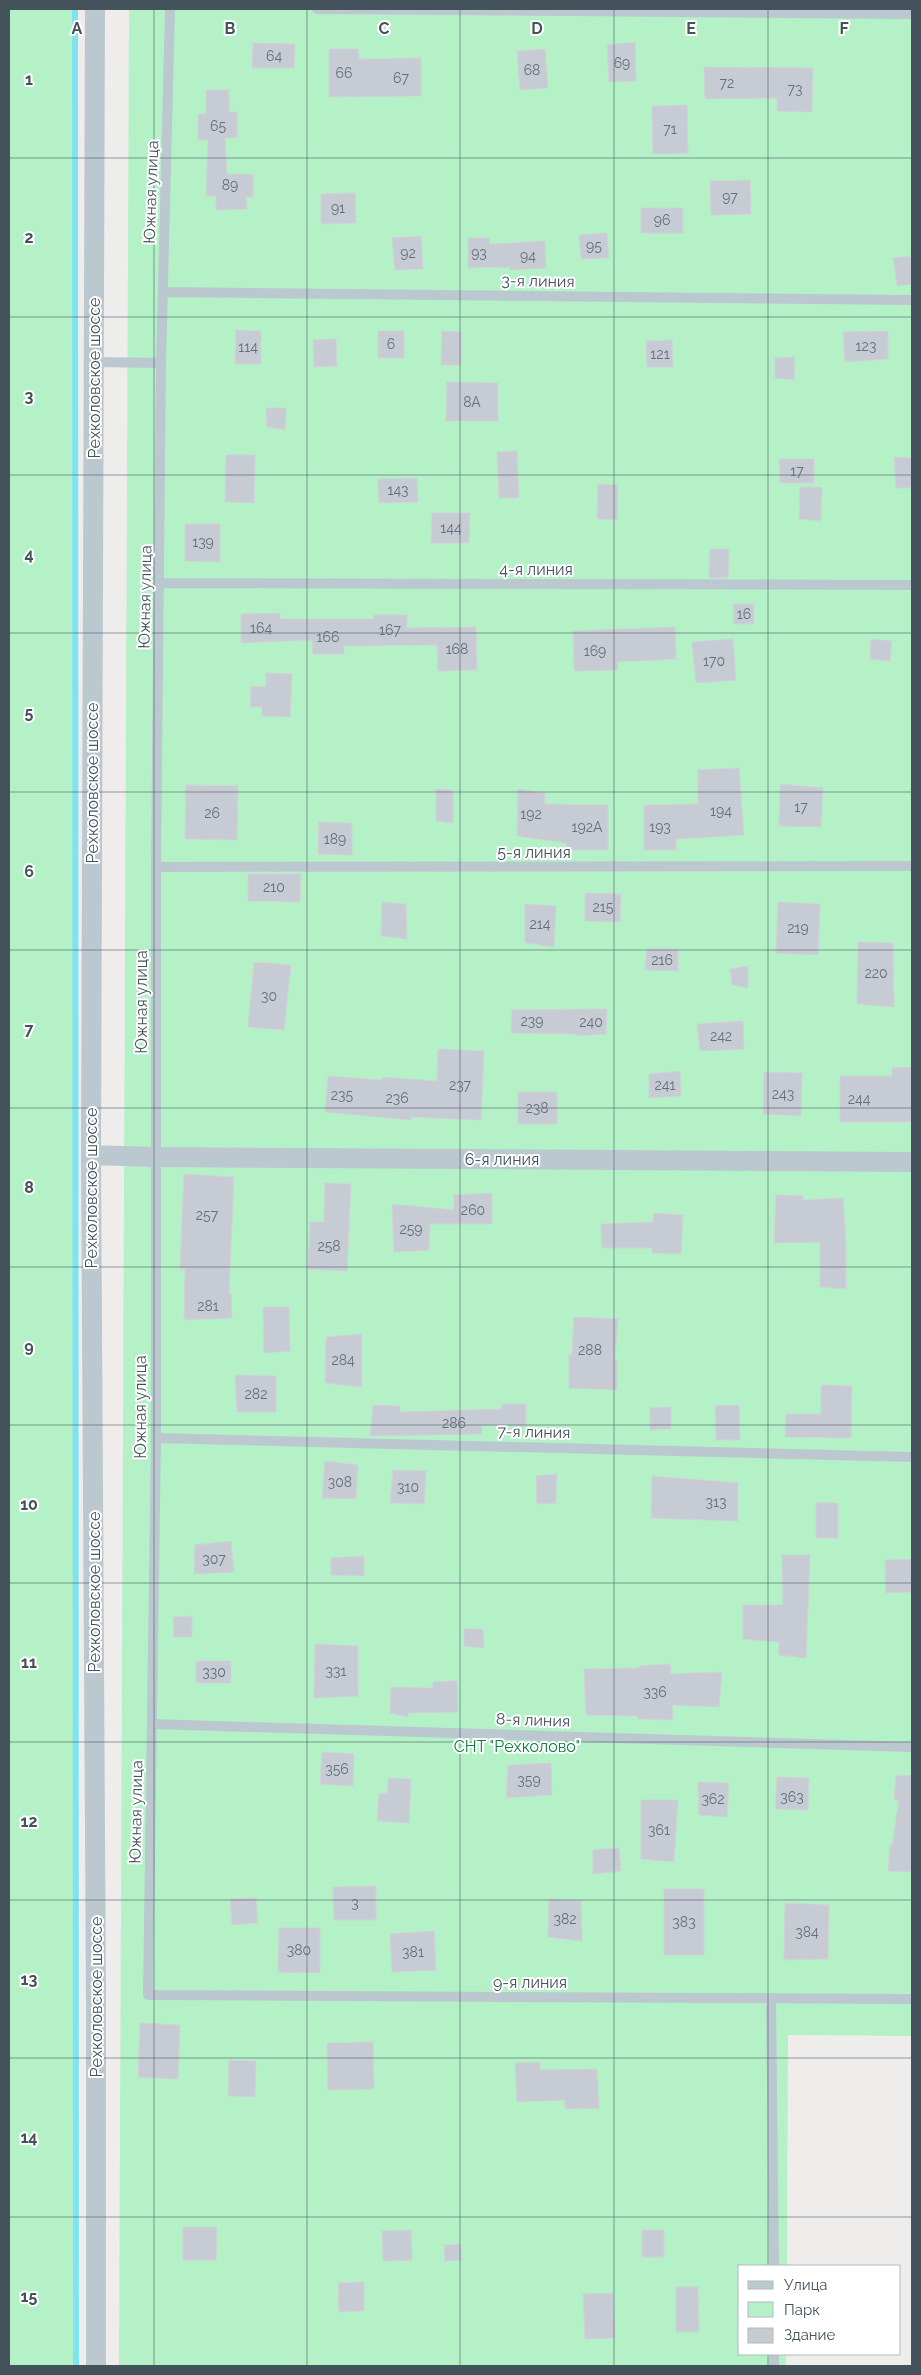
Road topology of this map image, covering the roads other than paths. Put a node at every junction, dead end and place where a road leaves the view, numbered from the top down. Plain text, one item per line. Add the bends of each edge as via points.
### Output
1 (94, 9) edge
2 (170, 9) edge
3 (317, 9) edge
4 (912, 14) edge
5 (163, 292) junction
6 (912, 300) edge
7 (94, 362) junction
8 (162, 363) junction
9 (160, 583) junction
10 (912, 585) edge
11 (912, 866) edge
12 (156, 867) junction
13 (91, 1155) junction
14 (155, 1157) junction
15 (912, 1162) edge
16 (156, 1438) junction
17 (912, 1457) edge
18 (152, 1724) junction
19 (912, 1747) edge
20 (148, 1995) joint
21 (771, 1998) junction
22 (912, 1999) edge
23 (774, 2265) edge
24 (96, 2366) edge

1 - 7 street, Рехколовское шоссе
2 - 5 lane, Южная улица
3 - 4 lane
5 - 6 lane, 3-я линия
5 - 8 lane, Южная улица
7 - 8 lane
7 - 13 street, Рехколовское шоссе
8 - 9 lane, Южная улица
9 - 10 lane, 4-я линия
9 - 12 lane, Южная улица
11 - 12 lane, 5-я линия
12 - 14 lane, Южная улица
13 - 14 street, 6-я линия
13 - 24 street, Рехколовское шоссе
14 - 15 street, 6-я линия
14 - 16 lane, Южная улица
16 - 17 lane, 7-я линия
16 - 18 lane, Южная улица
18 - 19 lane, 8-я линия
18 - 20 lane, Южная улица
20 - 21 lane, 9-я линия
21 - 22 lane, 9-я линия
21 - 23 lane

